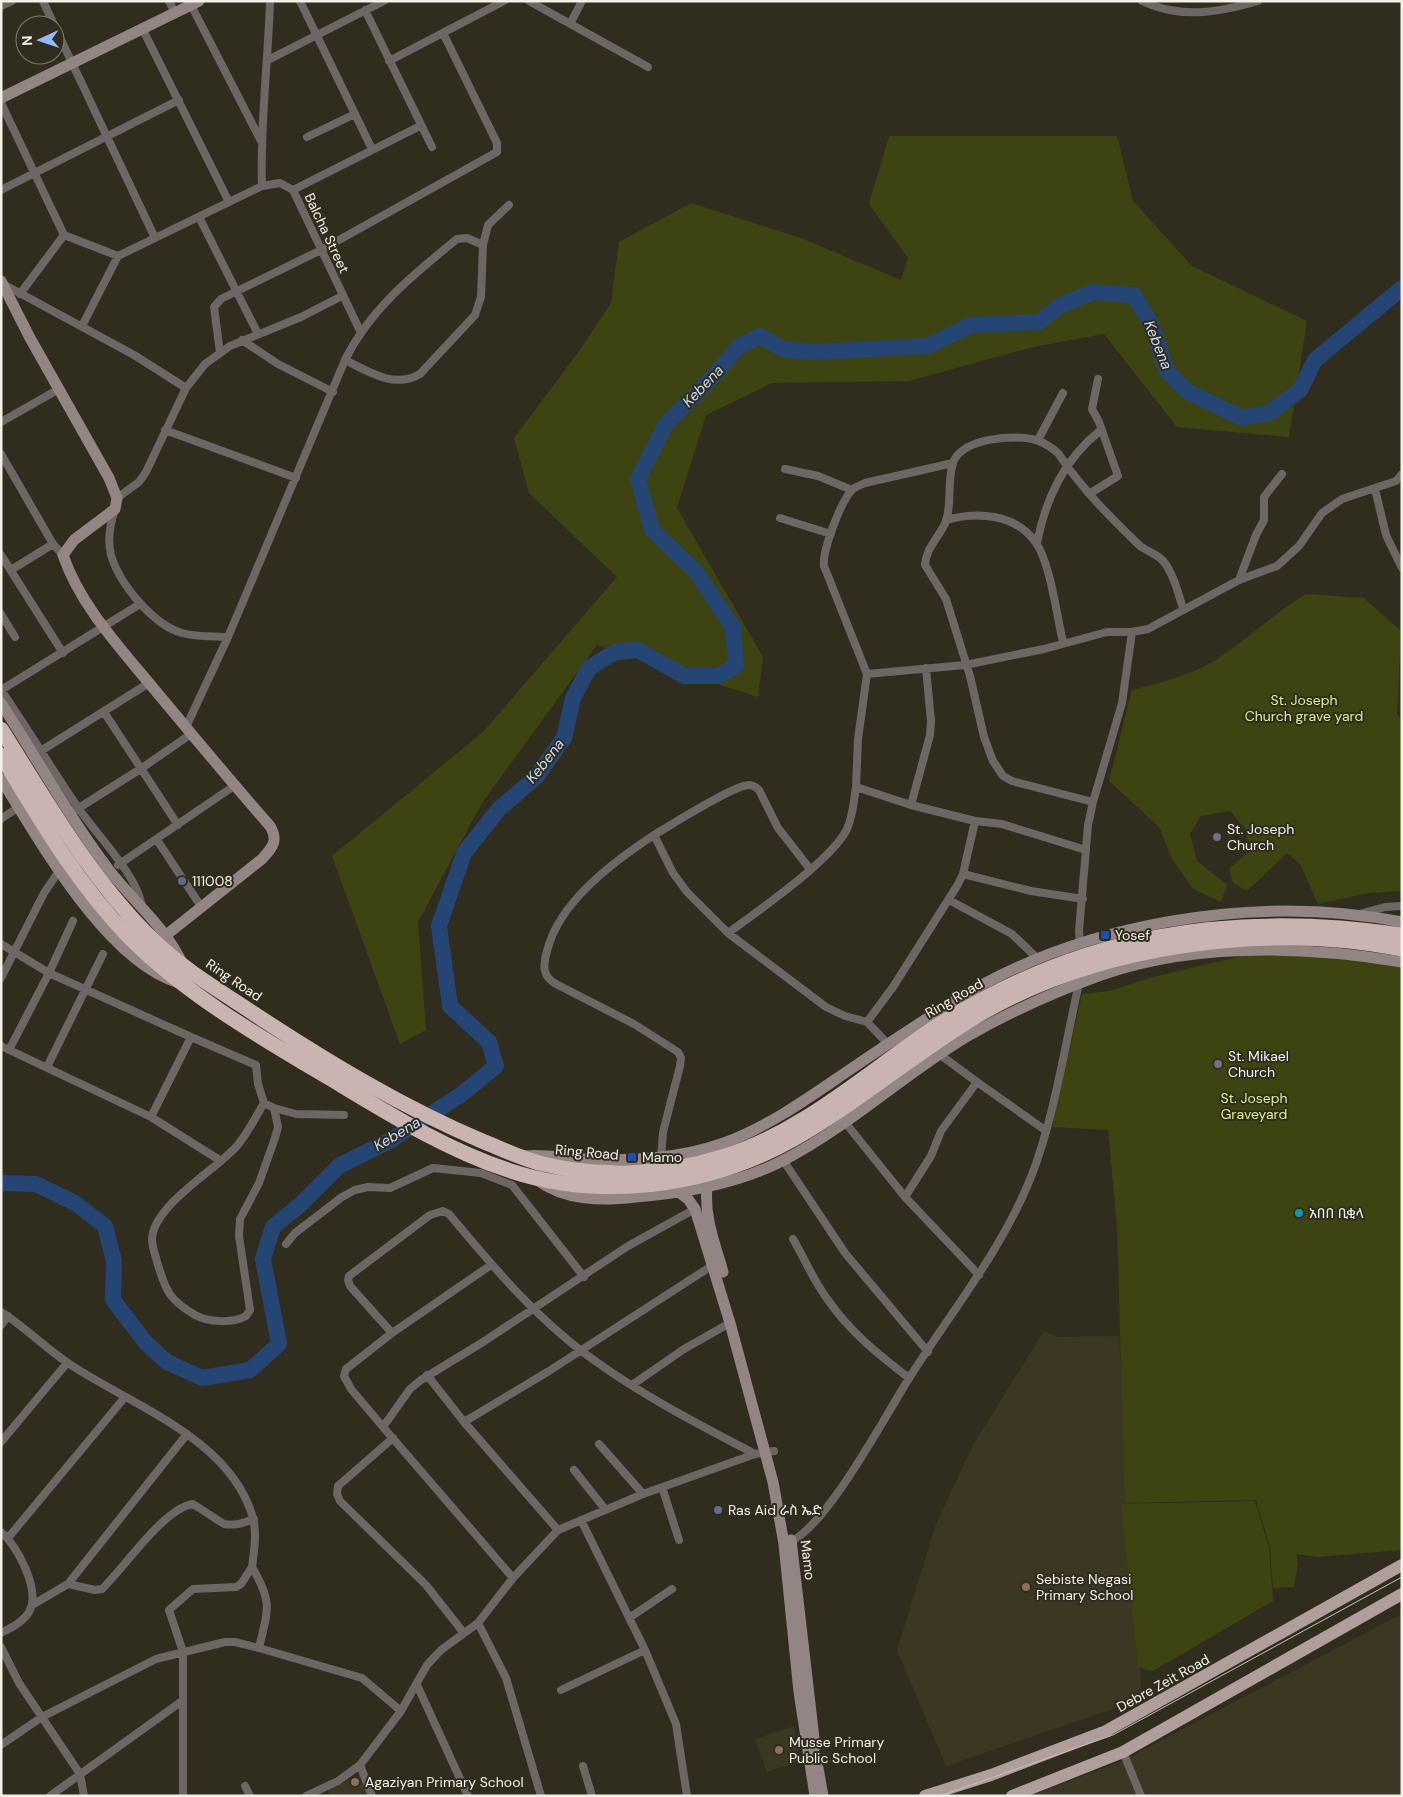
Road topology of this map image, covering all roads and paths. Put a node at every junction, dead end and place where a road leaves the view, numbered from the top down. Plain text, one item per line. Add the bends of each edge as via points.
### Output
1 (12, 1) edge
2 (42, 1) edge
3 (169, 1) edge
4 (270, 1) edge
5 (300, 1) edge
6 (384, 1) edge
7 (504, 1) edge
8 (529, 1) edge
9 (582, 1) edge
10 (1142, 1) edge
11 (1258, 1) edge
12 (195, 3) edge
13 (1, 6) edge
14 (365, 10) junction
15 (175, 13) junction
16 (49, 15) edge
17 (570, 24) junction
18 (142, 28) junction
19 (443, 33) junction
20 (316, 35) junction
21 (65, 49) edge
22 (268, 60) junction
23 (389, 61) junction
24 (72, 63) junction
25 (648, 68) dead end
26 (1, 98) edge
27 (179, 100) junction
28 (1, 102) edge
29 (355, 114) junction
30 (420, 126) junction
31 (107, 136) junction
32 (307, 137) dead end
33 (261, 141) junction
34 (432, 147) dead end
35 (372, 149) junction
36 (34, 173) junction
37 (262, 186) junction
38 (1, 190) edge
39 (293, 190) junction
40 (230, 202) junction
41 (509, 205) dead end
42 (199, 217) junction
43 (64, 235) junction
44 (155, 238) junction
45 (483, 245) junction
46 (321, 250) junction
47 (118, 256) junction
48 (2, 283) edge
49 (236, 291) junction
50 (20, 294) junction
51 (342, 296) junction
52 (82, 326) junction
53 (361, 333) junction
54 (258, 334) junction
55 (242, 340) junction
56 (220, 353) junction
57 (346, 360) junction
58 (1098, 379) dead end
59 (186, 388) junction
60 (59, 389) junction
61 (332, 392) junction
62 (1063, 393) dead end
63 (1, 422) edge
64 (165, 430) junction
65 (1101, 430) junction
66 (1038, 440) junction
67 (1, 454) edge
68 (953, 463) junction
69 (1066, 465) junction
70 (785, 469) dead end
71 (1282, 474) dead end
72 (1402, 474) edge
73 (296, 478) junction
74 (1375, 489) junction
75 (852, 490) junction
76 (1089, 494) junction
77 (116, 504) junction
78 (780, 518) dead end
79 (946, 520) junction
80 (831, 534) junction
81 (1037, 543) junction
82 (53, 544) junction
83 (1, 554) edge
84 (63, 555) junction
85 (1402, 568) edge
86 (11, 570) junction
87 (1239, 580) junction
88 (140, 604) junction
89 (1183, 608) junction
90 (1, 614) edge
91 (105, 628) junction
92 (1132, 632) junction
93 (16, 637) dead end
94 (228, 637) junction
95 (1063, 642) junction
96 (63, 653) junction
97 (965, 665) junction
98 (926, 668) junction
99 (867, 674) junction
100 (149, 683) junction
101 (1, 690) edge
102 (1, 703) edge
103 (104, 712) junction
104 (1, 729) edge
105 (188, 731) junction
106 (38, 753) junction
107 (1, 755) edge
108 (142, 768) junction
109 (1, 778) edge
110 (234, 786) junction
111 (856, 787) junction
112 (1092, 802) junction
113 (911, 805) junction
114 (19, 807) junction
115 (74, 811) junction
116 (1, 819) edge
117 (975, 821) junction
118 (178, 825) junction
119 (654, 835) junction
120 (157, 840) junction
121 (1086, 850) junction
122 (120, 864) junction
123 (810, 869) junction
124 (109, 870) junction
125 (59, 871) junction
126 (963, 874) junction
127 (1082, 899) junction
128 (949, 900) junction
129 (1402, 906) edge
130 (202, 908) junction
131 (142, 910) junction
132 (1354, 916) junction
133 (73, 921) dead end
134 (1402, 922) edge
135 (728, 933) junction
136 (1402, 935) edge
137 (165, 936) junction
138 (1080, 943) junction
139 (1, 944) edge
140 (1402, 948) edge
141 (14, 954) junction
142 (103, 954) dead end
143 (1038, 959) junction
144 (1402, 962) edge
145 (182, 965) junction
146 (49, 974) junction
147 (1, 978) edge
148 (1079, 983) junction
149 (184, 984) junction
150 (85, 990) junction
151 (867, 1022) junction
152 (273, 1035) junction
153 (191, 1037) junction
154 (888, 1044) junction
155 (5, 1048) edge
156 (939, 1054) junction
157 (47, 1068) junction
158 (977, 1082) junction
159 (264, 1103) junction
160 (274, 1108) junction
161 (344, 1115) dead end
162 (151, 1117) junction
163 (844, 1122) junction
164 (1045, 1130) junction
165 (520, 1157) junction
166 (661, 1158) junction
167 (222, 1160) junction
168 (783, 1160) junction
169 (531, 1176) junction
170 (707, 1187) junction
171 (680, 1193) junction
172 (905, 1197) junction
173 (695, 1209) junction
174 (793, 1239) dead end
175 (286, 1244) dead end
176 (491, 1265) junction
177 (713, 1265) junction
178 (979, 1275) junction
179 (584, 1277) junction
180 (533, 1310) junction
181 (5, 1314) edge
182 (730, 1323) junction
183 (1, 1324) edge
184 (392, 1333) junction
185 (580, 1350) junction
186 (928, 1352) junction
187 (67, 1363) junction
188 (427, 1375) junction
189 (909, 1378) junction
190 (632, 1386) junction
191 (125, 1398) junction
192 (464, 1422) junction
193 (383, 1427) junction
194 (187, 1434) junction
195 (393, 1438) junction
196 (1, 1442) edge
197 (599, 1444) dead end
198 (765, 1453) junction
199 (574, 1470) dead end
200 (662, 1487) junction
201 (643, 1494) junction
202 (605, 1509) junction
203 (254, 1519) junction
204 (581, 1520) junction
205 (558, 1530) junction
206 (5, 1535) edge
207 (679, 1540) dead end
208 (788, 1543) junction
209 (1402, 1565) edge
210 (252, 1567) junction
211 (513, 1578) junction
212 (68, 1584) junction
213 (672, 1589) dead end
214 (1402, 1594) edge
215 (32, 1604) junction
216 (630, 1618) junction
217 (478, 1623) junction
218 (463, 1632) junction
219 (1, 1633) edge
220 (1, 1646) edge
221 (259, 1648) junction
222 (645, 1650) junction
223 (182, 1652) junction
224 (417, 1685) junction
225 (561, 1690) dead end
226 (804, 1692) junction
227 (182, 1701) junction
228 (402, 1710) junction
229 (42, 1717) junction
230 (1, 1745) edge
231 (1123, 1752) junction
232 (360, 1765) junction
233 (582, 1766) dead end
234 (80, 1774) junction
235 (245, 1786) dead end
236 (50, 1796) edge
237 (84, 1796) edge
238 (183, 1796) edge
239 (250, 1796) edge
240 (306, 1796) edge
241 (372, 1796) edge
242 (468, 1796) edge
243 (541, 1796) edge
244 (592, 1796) edge
245 (687, 1796) edge
246 (815, 1796) edge
247 (823, 1796) edge
248 (925, 1796) edge
249 (1012, 1796) edge
250 (1141, 1796) edge

1 - 13 street
2 - 16 street
3 - 15 street
4 - 22 street
5 - 20 street
6 - 14 street
7 - 19 street
8 - 17 street
9 - 17 street
10 - 11 street via 1182,13 1227,10
12 - 15 street
12 - 33 street
14 - 20 street
14 - 23 street
15 - 18 street
17 - 25 street
18 - 24 street
18 - 27 street
19 - 23 street
19 - 46 street via 497,143 497,152
20 - 22 street
20 - 29 street
21 - 24 street
22 - 33 street
23 - 30 street
24 - 26 street
24 - 31 street
27 - 31 street
27 - 40 street
28 - 36 street
29 - 32 street
29 - 35 street
30 - 34 street
30 - 35 street, Balcha Street
31 - 36 street
31 - 44 street
33 - 37 street
35 - 39 street, Balcha Street
36 - 38 street
36 - 43 street
37 - 39 street via 280,183
37 - 40 street
39 - 46 street, Balcha Street
40 - 42 street
41 - 45 street via 488,225
42 - 44 street
42 - 49 street
43 - 47 street
43 - 50 street
44 - 47 street
45 - 53 street via 468,238 457,239 391,295
45 - 57 street via 481,297 475,315 420,374 402,381 376,375
46 - 49 street
46 - 51 street, Balcha Street
47 - 52 street
48 - 50 street
48 - 60 street
49 - 54 street
49 - 56 street via 221,298 214,307
50 - 52 street
51 - 53 street, Balcha Street
51 - 54 street
52 - 59 street
53 - 57 street
54 - 55 street
55 - 56 street
55 - 61 street via 278,364
56 - 59 street via 205,364
57 - 61 street
58 - 65 street via 1092,409
59 - 64 street
60 - 63 street
60 - 77 street via 109,478
61 - 73 street
62 - 66 street
64 - 73 street
64 - 77 street via 146,472
65 - 69 street
65 - 76 street via 1118,476
66 - 68 street via 1002,439 976,444 963,448
66 - 69 street via 1058,453
67 - 82 street
68 - 75 street via 865,483
68 - 79 street
69 - 76 street
69 - 81 street via 1043,513
70 - 75 street via 818,476
71 - 87 street via 1264,496 1264,520
72 - 74 street via 1396,481
73 - 94 street
74 - 85 street via 1386,535
74 - 87 street via 1342,499 1322,514 1287,559
75 - 80 street
76 - 89 street via 1144,549 1164,562
77 - 84 street via 74,540
77 - 88 street via 110,525 111,556
78 - 80 street
79 - 81 street via 991,515 1006,519
79 - 97 street via 928,550 925,565 946,599
80 - 99 street via 823,556 824,566
81 - 95 street via 1047,568
82 - 84 street
82 - 86 street
83 - 86 street
84 - 91 street via 87,604
86 - 96 street
87 - 89 street via 1223,591
88 - 91 street
88 - 94 street via 152,617 182,633
89 - 92 street via 1148,629
90 - 93 street
91 - 96 street
91 - 100 street
92 - 95 street via 1107,632
92 - 112 street via 1122,703
94 - 105 street
95 - 97 street
96 - 101 street
97 - 98 street
97 - 112 street via 984,737 1003,776
98 - 99 street
98 - 113 street via 930,735
99 - 111 street via 858,739
100 - 103 street
100 - 105 street
101 - 106 street
102 - 106 street
103 - 106 street
103 - 108 street
104 - 145 highway, Ring Road via 80,853 112,895 151,939
105 - 108 street
105 - 110 street
106 - 115 street
107 - 149 highway, Ring Road via 93,896 129,937
108 - 115 street
108 - 118 street
109 - 114 street
110 - 118 street
110 - 130 street via 270,826 276,838 262,860
111 - 113 street
111 - 123 street via 847,829 822,860
112 - 121 street
113 - 117 street
114 - 116 street
114 - 125 street
115 - 122 street
115 - 124 street
117 - 121 street via 1002,824
117 - 126 street
118 - 120 street
119 - 123 street via 748,784 759,790 778,828
119 - 135 street via 673,873 687,892
119 - 166 street via 599,876 559,920 551,935 544,972 548,980 634,1024 678,1052 680,1066 663,1132
120 - 122 street
120 - 130 street
121 - 127 street
122 - 124 street
122 - 131 street via 139,893
123 - 135 street
124 - 131 street
125 - 141 street via 44,893
125 - 149 street via 110,934 134,957 161,978
126 - 127 street via 1031,891
126 - 128 street
127 - 138 street
128 - 143 street via 1012,934
128 - 151 street
129 - 132 street
130 - 137 street
131 - 137 street
132 - 134 street
132 - 138 street via 1232,914 1140,928
133 - 146 street
135 - 151 street via 826,1007
136 - 165 highway, Ring Road via 1300,925 1229,926 1102,949 992,994 934,1028 816,1111 722,1157 649,1171 608,1172 570,1169
137 - 145 street via 175,948
138 - 143 street
139 - 141 street
140 - 169 highway, Ring Road via 1328,940 1260,938 1164,948 1130,956 1058,979 976,1016 812,1128 760,1157 698,1176 628,1186 586,1185
141 - 146 street
141 - 147 street
142 - 150 street
143 - 154 street via 983,984
144 - 148 street via 1314,951 1236,951 1186,956 1131,967
145 - 152 highway, Ring Road
146 - 150 street
146 - 155 street
148 - 156 street via 1004,1016
148 - 164 street
149 - 152 highway, Ring Road
150 - 153 street
150 - 157 street
151 - 154 street
152 - 165 highway, Ring Road via 422,1113
152 - 169 highway, Ring Road via 416,1129 482,1160
153 - 159 street via 256,1065
153 - 162 street
154 - 166 street via 784,1114 754,1130 722,1143
155 - 157 street
156 - 158 street
156 - 163 street
157 - 162 street
158 - 164 street
158 - 172 street via 941,1131 931,1156
159 - 160 street
159 - 167 street via 241,1141
160 - 161 street via 296,1114
160 - 167 street via 278,1127 275,1138 259,1183 240,1219 239,1236 250,1310 246,1316 232,1321 201,1318 177,1303 163,1282 152,1239 160,1219 175,1200 198,1177
162 - 167 street
163 - 168 street
163 - 172 street
164 - 178 street via 1021,1199
165 - 166 street via 540,1154 582,1159
168 - 170 street
168 - 186 street via 845,1253
169 - 171 street via 546,1187 574,1196 603,1200
170 - 171 street
170 - 198 street, Mamo via 707,1218
171 - 173 street
172 - 178 street
173 - 177 street
173 - 179 street via 635,1242
174 - 189 street via 827,1299 846,1323
175 - 179 street via 295,1233 355,1190 390,1188 433,1168 481,1173 512,1185
176 - 180 street
176 - 184 street
176 - 184 street via 449,1214 443,1211 430,1215 349,1276 348,1280
177 - 182 street
177 - 185 street
178 - 186 street
179 - 180 street
180 - 185 street
180 - 188 street
181 - 183 street
181 - 187 street
182 - 190 street via 684,1349
182 - 198 street
184 - 193 street via 346,1369 344,1376 350,1389
185 - 190 street
185 - 192 street
186 - 189 street
187 - 191 street
187 - 196 street
188 - 192 street
188 - 193 street via 410,1389
189 - 208 street via 834,1499 818,1518
190 - 198 street
191 - 194 street
191 - 206 street
192 - 205 street
193 - 195 street
194 - 203 street via 210,1452 236,1482
194 - 212 street
195 - 211 street
195 - 218 street via 338,1486 337,1494 340,1501 426,1585
197 - 201 street
198 - 200 street
198 - 208 street, Mamo
199 - 202 street
200 - 201 street
200 - 207 street
201 - 202 street
202 - 204 street
203 - 210 street
203 - 212 street via 230,1525 193,1504 179,1507 102,1589
204 - 205 street
204 - 216 street
205 - 211 street
206 - 215 street via 25,1566
208 - 226 street, Mamo
209 - 248 main road, Debre Zeit Road via 1106,1731
210 - 221 street via 268,1602
210 - 223 street via 236,1587 193,1589 172,1605 169,1615
211 - 217 street
212 - 215 street
213 - 216 street
214 - 231 main road
215 - 219 street via 25,1618
216 - 222 street
217 - 218 street
217 - 243 street via 506,1678
218 - 224 street via 440,1650 427,1665
220 - 229 street via 19,1683
221 - 223 street via 225,1642
221 - 228 street via 362,1678
222 - 225 street
222 - 245 street via 676,1724
223 - 227 street
223 - 229 street via 156,1659
224 - 228 street
224 - 242 street
226 - 246 street
226 - 247 street, Mamo
227 - 234 street
227 - 238 street
228 - 232 street
229 - 230 street
229 - 234 street
231 - 249 main road
231 - 250 street
232 - 240 street via 338,1781
232 - 241 street
233 - 244 street
234 - 236 street
234 - 237 street
235 - 239 street

